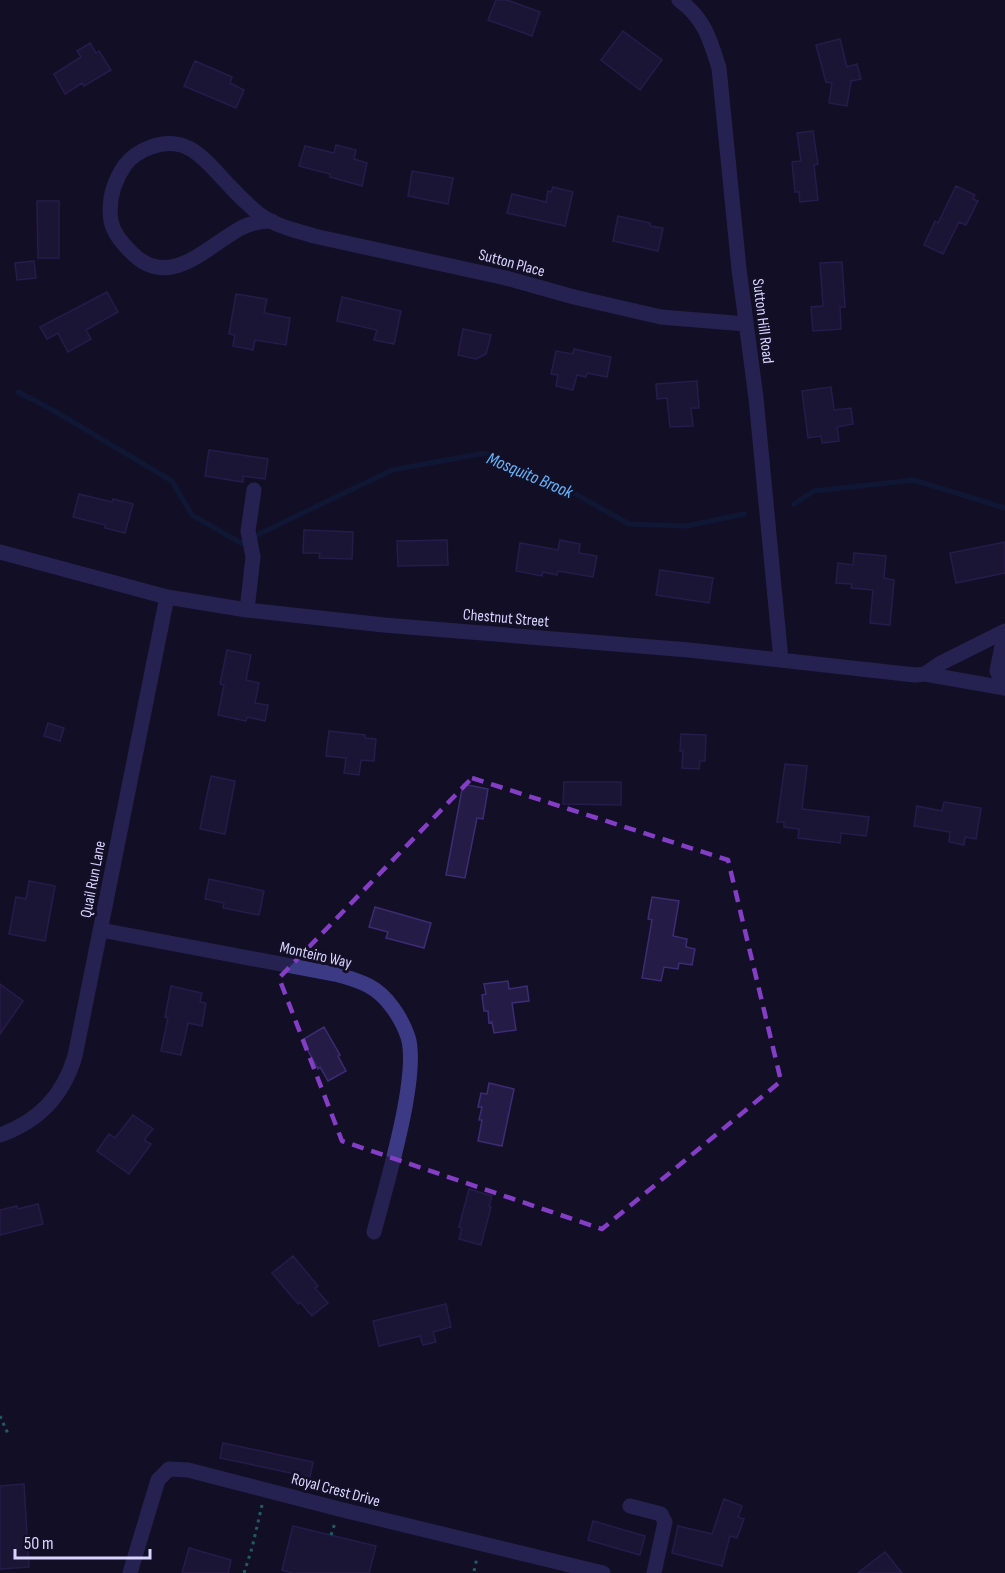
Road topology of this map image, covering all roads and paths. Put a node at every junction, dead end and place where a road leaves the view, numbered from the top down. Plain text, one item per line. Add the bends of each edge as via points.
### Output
1 (679, 0) edge
2 (272, 221) junction
3 (746, 324) junction
4 (254, 490) dead end
5 (0, 552) edge
6 (167, 597) junction
7 (247, 610) junction
8 (1005, 631) edge
9 (781, 660) junction
10 (925, 674) junction
11 (1005, 688) edge
12 (101, 930) junction
13 (0, 1135) edge
14 (374, 1232) dead end
15 (0, 1416) edge
16 (9, 1436) dead end
17 (266, 1489) junction
18 (630, 1506) dead end
19 (130, 1573) edge
20 (244, 1573) edge
21 (603, 1573) edge
22 (654, 1573) edge

1 - 3 street, Sutton Hill Road via 698,17 719,68
2 - 2 street, Sutton Place via 243,200 198,153 163,143 131,158 113,189 109,211 112,227 124,245 141,262 155,268 182,263 207,252 243,227
2 - 3 street, Sutton Place via 314,236 661,317
3 - 9 street, Sutton Hill Road
4 - 7 street via 248,531 252,557
5 - 6 street, Chestnut Street
6 - 7 street, Chestnut Street
6 - 12 street, Quail Run Lane
7 - 9 street, Chestnut Street
8 - 10 street
8 - 11 street via 997,671
9 - 10 street, Chestnut Street
10 - 11 street, Chestnut Street
12 - 13 street, Quail Run Lane via 70,1073 48,1107 33,1120
12 - 14 street, Monteiro Way via 339,975 370,986 388,1002 408,1038 410,1075
15 - 16 path
17 - 19 street, Royal Crest Drive via 169,1469 158,1480
17 - 20 path
17 - 21 street, Royal Crest Drive
18 - 22 street via 662,1514 665,1522

